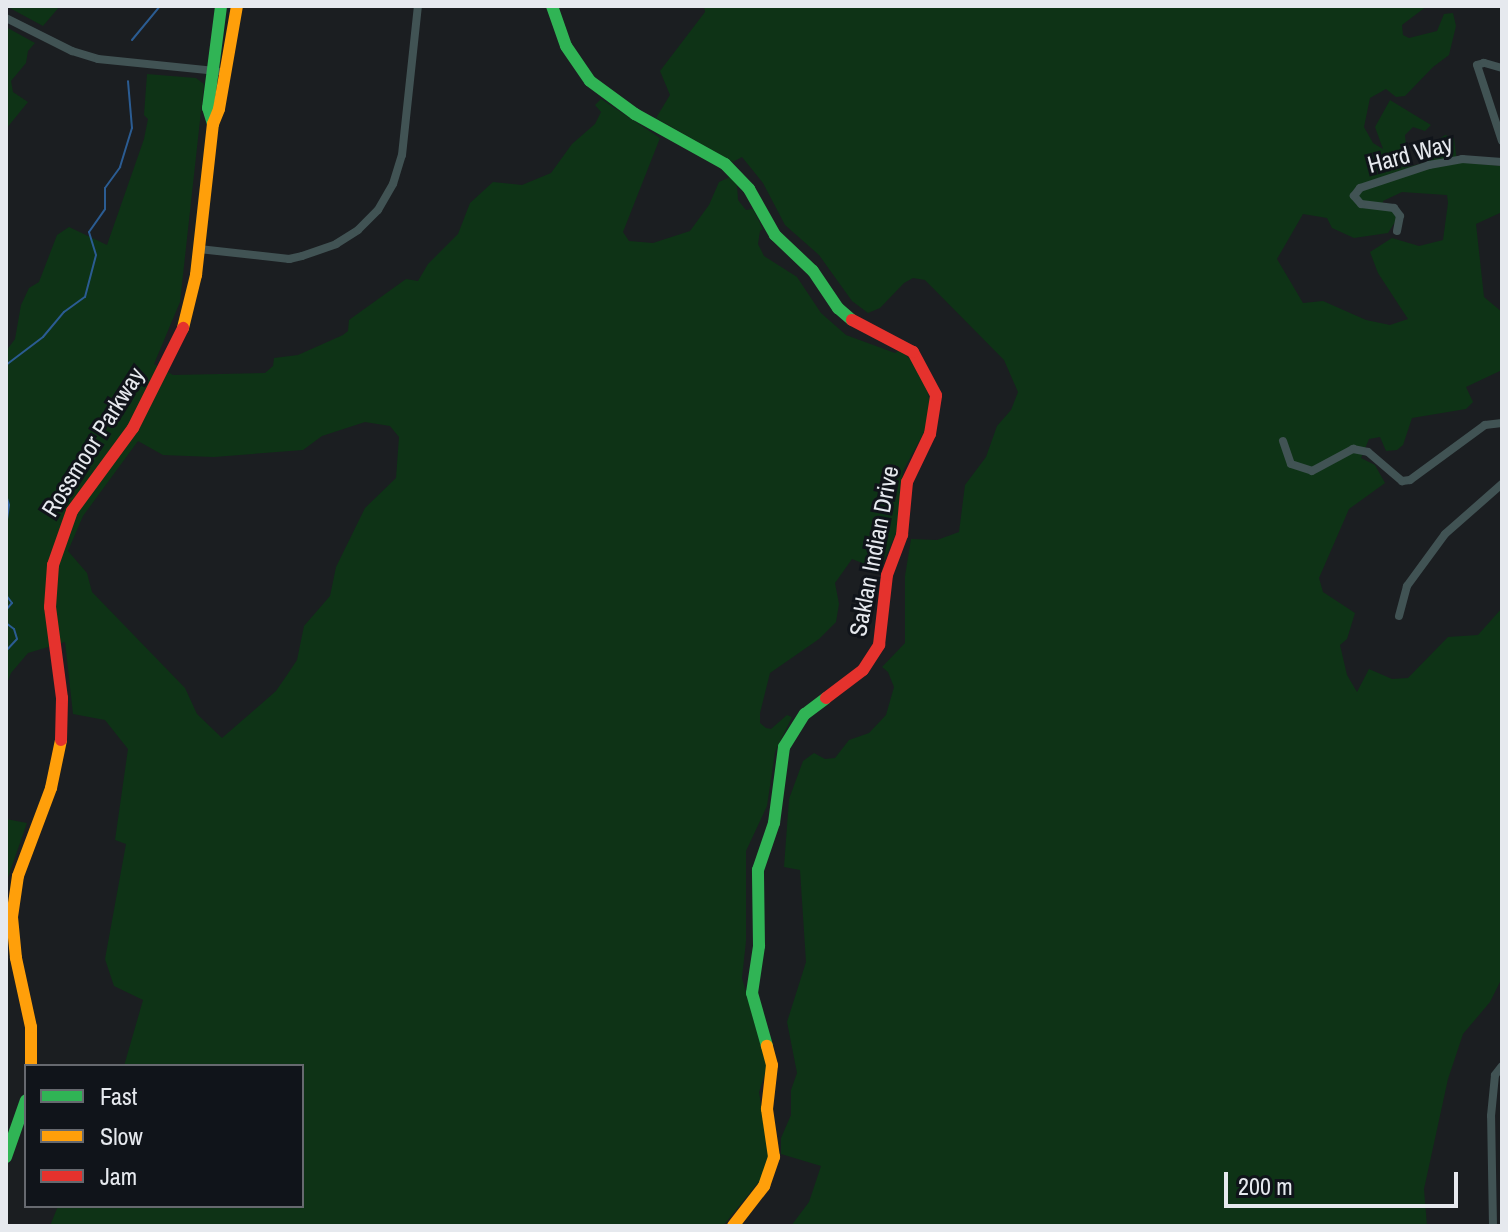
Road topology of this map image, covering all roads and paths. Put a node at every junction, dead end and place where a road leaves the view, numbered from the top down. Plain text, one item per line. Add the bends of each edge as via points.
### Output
1 (221, 6) edge
2 (237, 6) edge
3 (418, 6) edge
4 (552, 6) edge
5 (6, 18) edge
6 (1502, 68) edge
7 (219, 71) junction
8 (1502, 141) edge
9 (1502, 162) edge
10 (1397, 231) dead end
11 (199, 249) junction
12 (1502, 423) edge
13 (1283, 441) dead end
14 (1502, 484) edge
15 (1399, 616) dead end
16 (31, 1064) edge
17 (1502, 1066) edge
18 (24, 1106) edge
19 (6, 1157) edge
20 (733, 1226) edge
21 (1493, 1226) edge

1 - 7 street, Rossmoor Parkway
2 - 7 street, Rossmoor Parkway
3 - 11 street via 402,155 378,210 336,244 289,259
4 - 20 street, Saklan Indian Drive via 566,46 590,81 731,170 749,189 775,235 813,271 838,308 857,325 913,352 936,395 930,434 907,482 902,535 887,575 879,645 863,670 805,714 784,747 774,823 758,870 759,946 752,993 772,1065 767,1109 774,1157 764,1186
5 - 7 street via 98,59
6 - 8 street via 1477,65
7 - 11 street, Rossmoor Parkway
9 - 10 street, Hard Way via 1462,159 1429,165 1360,188 1354,196 1361,204 1394,208 1400,216
11 - 16 street, Rossmoor Parkway via 191,303 179,338 133,428 72,511 53,565 50,607 62,698 61,745 55,777 18,876 12,917 31,1027
12 - 13 street via 1485,425 1402,481 1368,452 1353,449 1312,471 1302,468 1291,464
14 - 15 street via 1445,534 1407,586
17 - 21 street via 1495,1075 1491,1116
18 - 19 street

